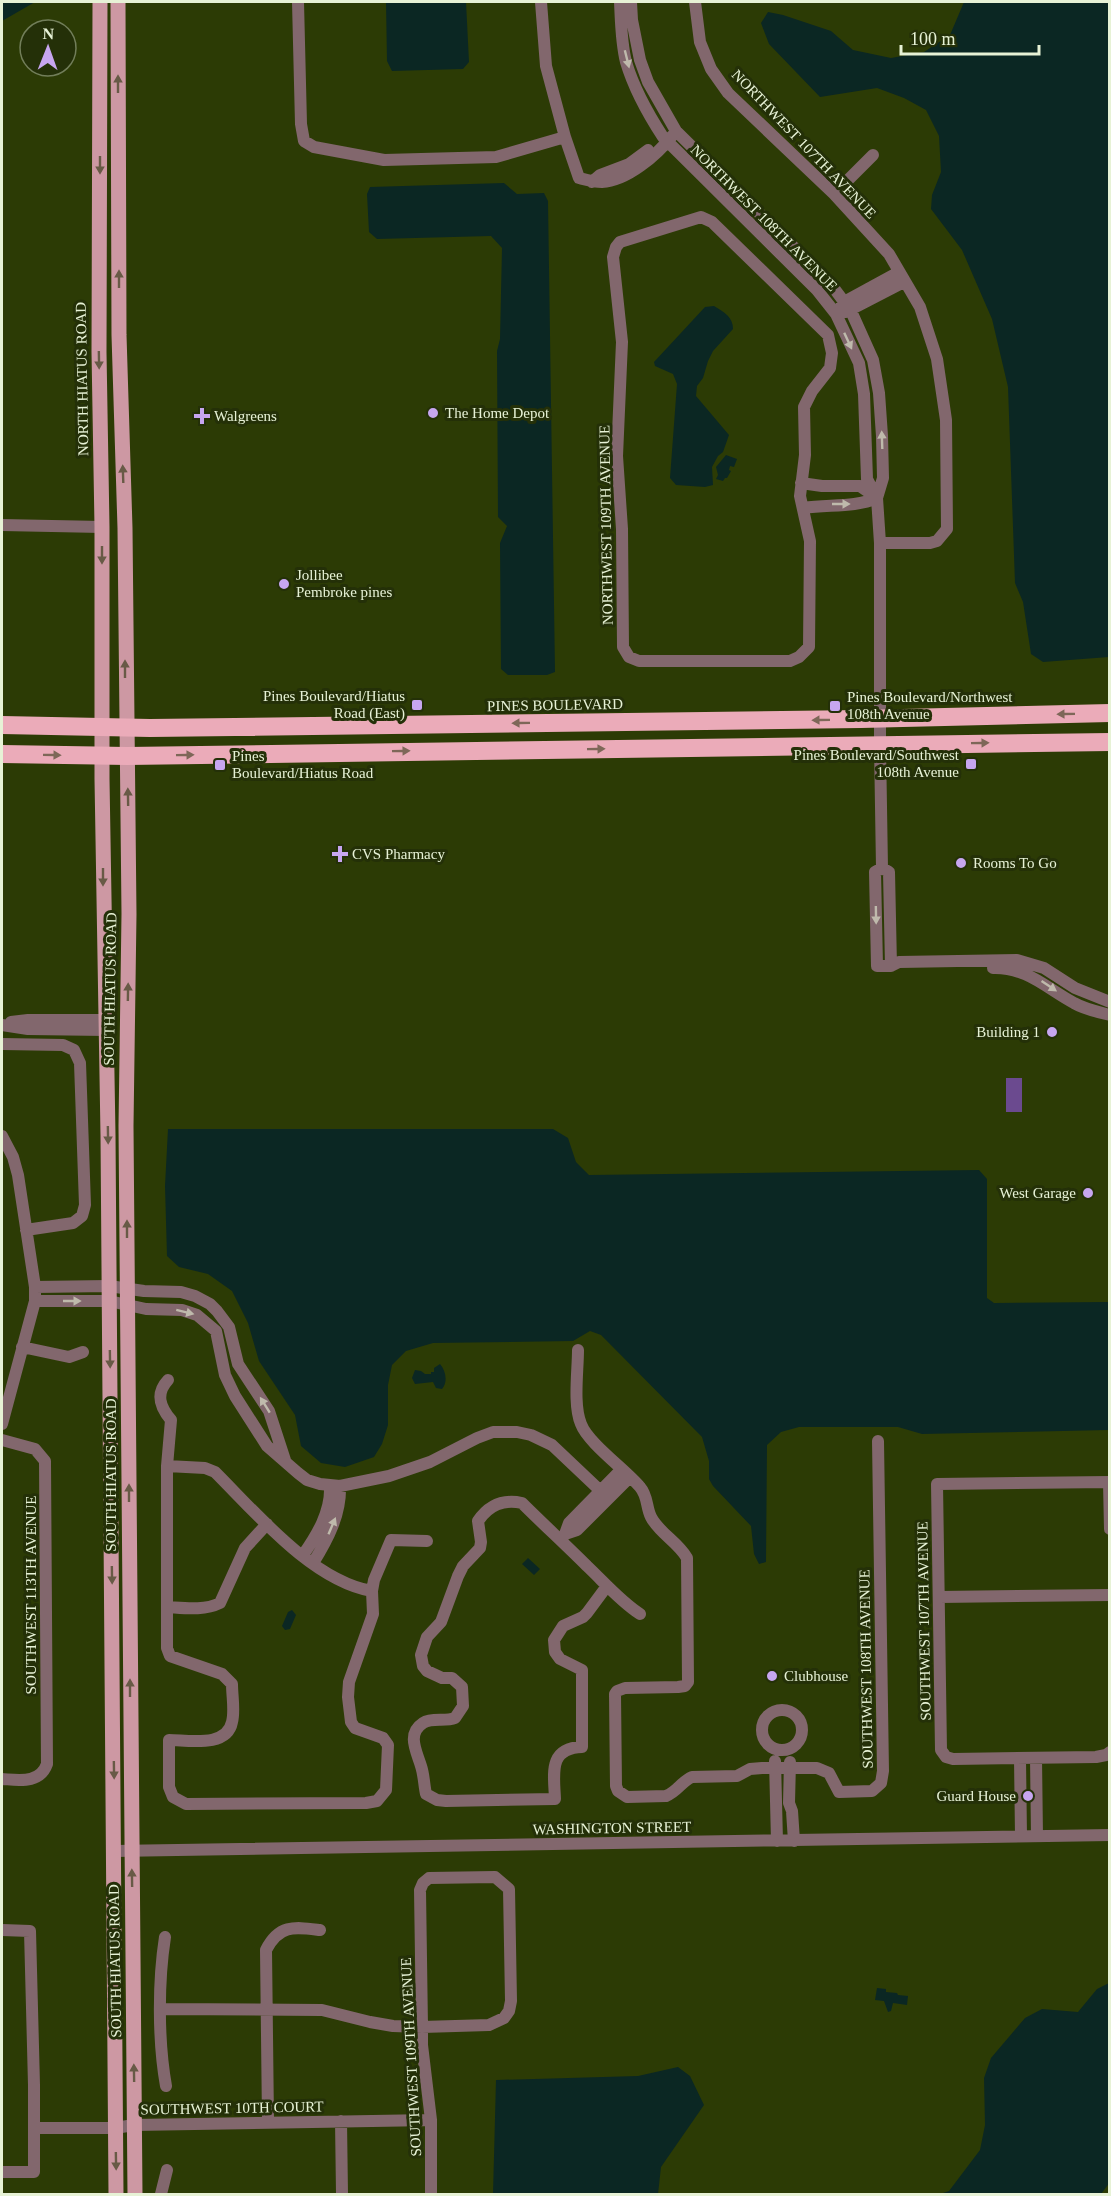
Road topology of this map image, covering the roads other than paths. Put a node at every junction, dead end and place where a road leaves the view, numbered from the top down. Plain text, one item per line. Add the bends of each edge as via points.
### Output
1 (100, 2) edge
2 (118, 2) edge
3 (298, 2) edge
4 (541, 2) edge
5 (620, 2) edge
6 (631, 2) edge
7 (695, 2) edge
8 (676, 131) junction
9 (565, 137) junction
10 (666, 140) junction
11 (873, 155) dead end
12 (834, 194) junction
13 (902, 277) junction
14 (848, 306) junction
15 (836, 314) junction
16 (801, 483) junction
17 (877, 498) junction
18 (804, 508) junction
19 (2, 525) edge
20 (102, 527) junction
21 (880, 543) junction
22 (1110, 713) edge
23 (879, 719) junction
24 (2, 725) edge
25 (102, 727) junction
26 (126, 728) junction
27 (1110, 742) edge
28 (880, 745) junction
29 (2, 754) edge
30 (102, 756) junction
31 (127, 756) junction
32 (882, 868) junction
33 (104, 941) junction
34 (891, 966) junction
35 (1110, 1002) edge
36 (1110, 1015) edge
37 (2, 1024) edge
38 (106, 1025) junction
39 (127, 1030) junction
40 (2, 1044) edge
41 (126, 1126) junction
42 (2, 1136) edge
43 (26, 1230) junction
44 (35, 1287) junction
45 (128, 1287) junction
46 (109, 1293) junction
47 (35, 1301) junction
48 (127, 1304) junction
49 (22, 1347) junction
50 (578, 1350) dead end
51 (83, 1352) dead end
52 (168, 1380) dead end
53 (2, 1424) edge
54 (2, 1440) edge
55 (878, 1441) dead end
56 (285, 1460) junction
57 (167, 1466) junction
58 (626, 1473) junction
59 (1109, 1482) edge
60 (335, 1486) junction
61 (604, 1494) junction
62 (267, 1524) junction
63 (1110, 1529) edge
64 (563, 1537) junction
65 (427, 1541) dead end
66 (308, 1559) junction
67 (607, 1586) junction
68 (372, 1591) junction
69 (1110, 1595) edge
70 (939, 1597) junction
71 (167, 1607) junction
72 (640, 1614) dead end
73 (783, 1750) dead end
74 (1108, 1754) edge
75 (1036, 1758) junction
76 (1020, 1759) junction
77 (785, 1769) junction
78 (2, 1779) edge
79 (1020, 1788) junction
80 (1036, 1788) junction
81 (776, 1802) junction
82 (791, 1807) junction
83 (1110, 1835) edge
84 (1021, 1836) junction
85 (1037, 1836) junction
86 (777, 1841) junction
87 (794, 1841) junction
88 (114, 1851) junction
89 (132, 1852) junction
90 (2, 1930) edge
91 (320, 1930) dead end
92 (165, 1937) dead end
93 (161, 2009) junction
94 (267, 2011) junction
95 (422, 2026) junction
96 (166, 2086) dead end
97 (430, 2120) junction
98 (268, 2121) junction
99 (341, 2121) junction
100 (134, 2125) junction
101 (34, 2128) junction
102 (115, 2128) junction
103 (167, 2170) dead end
104 (2, 2172) edge
105 (116, 2194) edge
106 (135, 2194) edge
107 (161, 2194) edge
108 (342, 2194) edge
109 (431, 2194) edge

1 -> 20 main road, NORTH HIATUS ROAD
26 -> 2 main road
3 - 9 street via 301,124 304,141 314,147 384,160 496,157
4 - 9 street via 546,66
5 -> 10 street, NORTHWEST 108TH AVENUE via 627,62 645,107
6 - 8 street, NORTHWEST 108TH AVENUE via 640,60
7 - 12 street, NORTHWEST 107TH AVENUE via 700,42 711,69 728,93
8 - 10 street
8 - 14 street, NORTHWEST 108TH AVENUE
9 - 10 street via 579,178 592,182 605,182 633,171 660,151
10 - 15 street, NORTHWEST 108TH AVENUE via 817,290
11 - 12 street
12 - 13 street, NORTHWEST 107TH AVENUE via 889,254
13 - 14 street
13 - 21 street, NORTHWEST 107TH AVENUE via 920,307 937,359 946,420 947,529 938,541 930,543
14 - 15 street
17 -> 14 street, NORTHWEST 108TH AVENUE via 883,478 879,393 873,360
15 -> 17 street, NORTHWEST 108TH AVENUE via 859,363 867,479
16 - 17 street via 860,486
16 - 18 street
16 - 18 street, NORTHWEST 109TH AVENUE via 806,455 804,407 830,368 828,335 712,222 701,217 620,242 614,257 622,342 616,456 622,529 623,647 628,657 639,661 790,661 799,657 809,647 810,541
18 -> 17 street via 861,504
17 - 21 street, NORTHWEST 108TH AVENUE
19 - 20 street
20 -> 25 main road, NORTH HIATUS ROAD
21 - 23 street, NORTHWEST 108TH AVENUE
22 -> 23 highway, PINES BOULEVARD
23 -> 26 highway, PINES BOULEVARD
23 - 28 street, NORTHWEST 108TH AVENUE
24 - 25 highway, PINES BOULEVARD
25 - 26 highway, PINES BOULEVARD
25 - 30 main road, NORTH HIATUS ROAD
26 - 31 main road
28 -> 27 highway
31 -> 28 highway
28 - 32 street, NORTHWEST 108TH AVENUE
29 -> 30 highway
30 - 31 highway
30 -> 33 main road, SOUTH HIATUS ROAD
39 -> 31 main road, SOUTH HIATUS ROAD
32 - 34 street, NORTHWEST 108TH AVENUE via 889,872
32 -> 34 street, NORTHWEST 108TH AVENUE via 875,872 877,966
33 - 38 main road, SOUTH HIATUS ROAD
33 - 39 main road via 113,955 115,1007
34 - 35 street via 899,962 1017,960 1044,968 1075,988
34 -> 36 street via 898,970 1012,969 1039,979 1074,1004
37 - 38 street via 27,1020
38 - 41 main road via 119,1045 119,1102
38 -> 46 main road, SOUTH HIATUS ROAD
39 - 41 main road, SOUTH HIATUS ROAD
40 - 43 street via 63,1046 74,1050 80,1063 86,1205 74,1223
45 -> 41 main road, SOUTH HIATUS ROAD
42 - 43 street via 18,1175
43 - 44 street
44 - 46 street
44 - 47 street
45 - 46 street
45 - 48 main road, SOUTH HIATUS ROAD
56 -> 45 street via 269,1411 238,1364 229,1327 217,1311 188,1293
47 -> 46 street
46 - 48 street
46 -> 88 main road, SOUTH HIATUS ROAD
47 - 49 street
48 -> 56 street via 182,1310 207,1322 216,1331 225,1375 235,1396 267,1446
89 -> 48 main road, SOUTH HIATUS ROAD
49 - 51 street via 69,1357
49 - 53 street
50 - 58 street via 581,1426
52 - 57 street via 160,1396 162,1408 171,1420
54 - 78 street, SOUTHWEST 113TH AVENUE via 35,1449 45,1461 47,1764 40,1776 32,1779
55 - 77 street, SOUTHWEST 108TH AVENUE via 883,1777 872,1791 844,1793 839,1792 829,1773 823,1770
56 - 60 street via 307,1480
57 - 62 street via 215,1472
57 - 71 street
58 - 61 street
58 - 77 street via 644,1492 651,1517 687,1558 688,1682 678,1687 617,1691 618,1791 627,1797 666,1796 692,1777
59 - 63 street
59 - 70 street, SOUTHWEST 107TH AVENUE via 937,1484
60 - 61 street via 410,1470 477,1438 503,1431 531,1434 552,1445
60 - 66 street via 339,1510 322,1549
61 - 64 street via 577,1530
62 - 66 street
62 - 71 street via 245,1548 220,1603 203,1608
64 - 67 street
64 - 67 street via 522,1503 497,1504 478,1521 480,1548 463,1566 441,1622 427,1637 421,1655 427,1671 452,1678 462,1687 463,1706 450,1720 423,1722 417,1728 413,1742 426,1794 436,1800 555,1799 554,1766 558,1756 565,1750 582,1747 582,1670 560,1659 554,1640 563,1626 587,1613
65 - 68 street via 391,1540
66 - 68 street via 336,1580
67 - 72 street
68 - 71 street via 373,1614 351,1672 348,1697 355,1728 386,1740 388,1784 383,1797 366,1803 186,1804 173,1797 169,1787 169,1740 216,1740 228,1733 232,1722 232,1684 222,1674 171,1656 167,1648
69 - 70 street
70 - 76 street, SOUTHWEST 107TH AVENUE via 941,1750 946,1757 956,1759
73 - 77 street
74 - 75 street
75 - 76 street
75 - 80 street
76 - 79 street
77 - 81 street
77 - 82 street via 795,1779 796,1802
79 - 80 street
79 - 84 street
80 - 85 street
81 - 82 street
81 - 86 street
82 - 87 street
83 - 85 street, WASHINGTON STREET
84 - 85 street, WASHINGTON STREET
84 - 87 street, WASHINGTON STREET
86 - 87 street, WASHINGTON STREET
86 - 89 street, WASHINGTON STREET
88 - 89 street, WASHINGTON STREET
88 - 102 main road, SOUTH HIATUS ROAD
100 -> 89 main road, SOUTH HIATUS ROAD
90 - 101 street via 30,1931
91 - 94 street via 297,1927 272,1938 266,1950
92 - 93 street
93 - 94 street
93 - 96 street
94 - 95 street via 321,2010 393,2026
94 - 98 street
95 - 95 street, SOUTHWEST 109TH AVENUE via 423,1883 429,1878 495,1877 509,1889 509,2011 489,2025
95 - 97 street, SOUTHWEST 109TH AVENUE
97 - 99 street, SOUTHWEST 10TH COURT
97 - 109 street, SOUTHWEST 109TH AVENUE
98 - 99 street, SOUTHWEST 10TH COURT
98 - 100 street, SOUTHWEST 10TH COURT
99 - 108 street
100 - 102 street, SOUTHWEST 10TH COURT
100 - 106 main road, SOUTH HIATUS ROAD
101 - 102 street, SOUTHWEST 10TH COURT
101 - 104 street via 34,2172
102 -> 105 main road, SOUTH HIATUS ROAD
103 - 107 street

